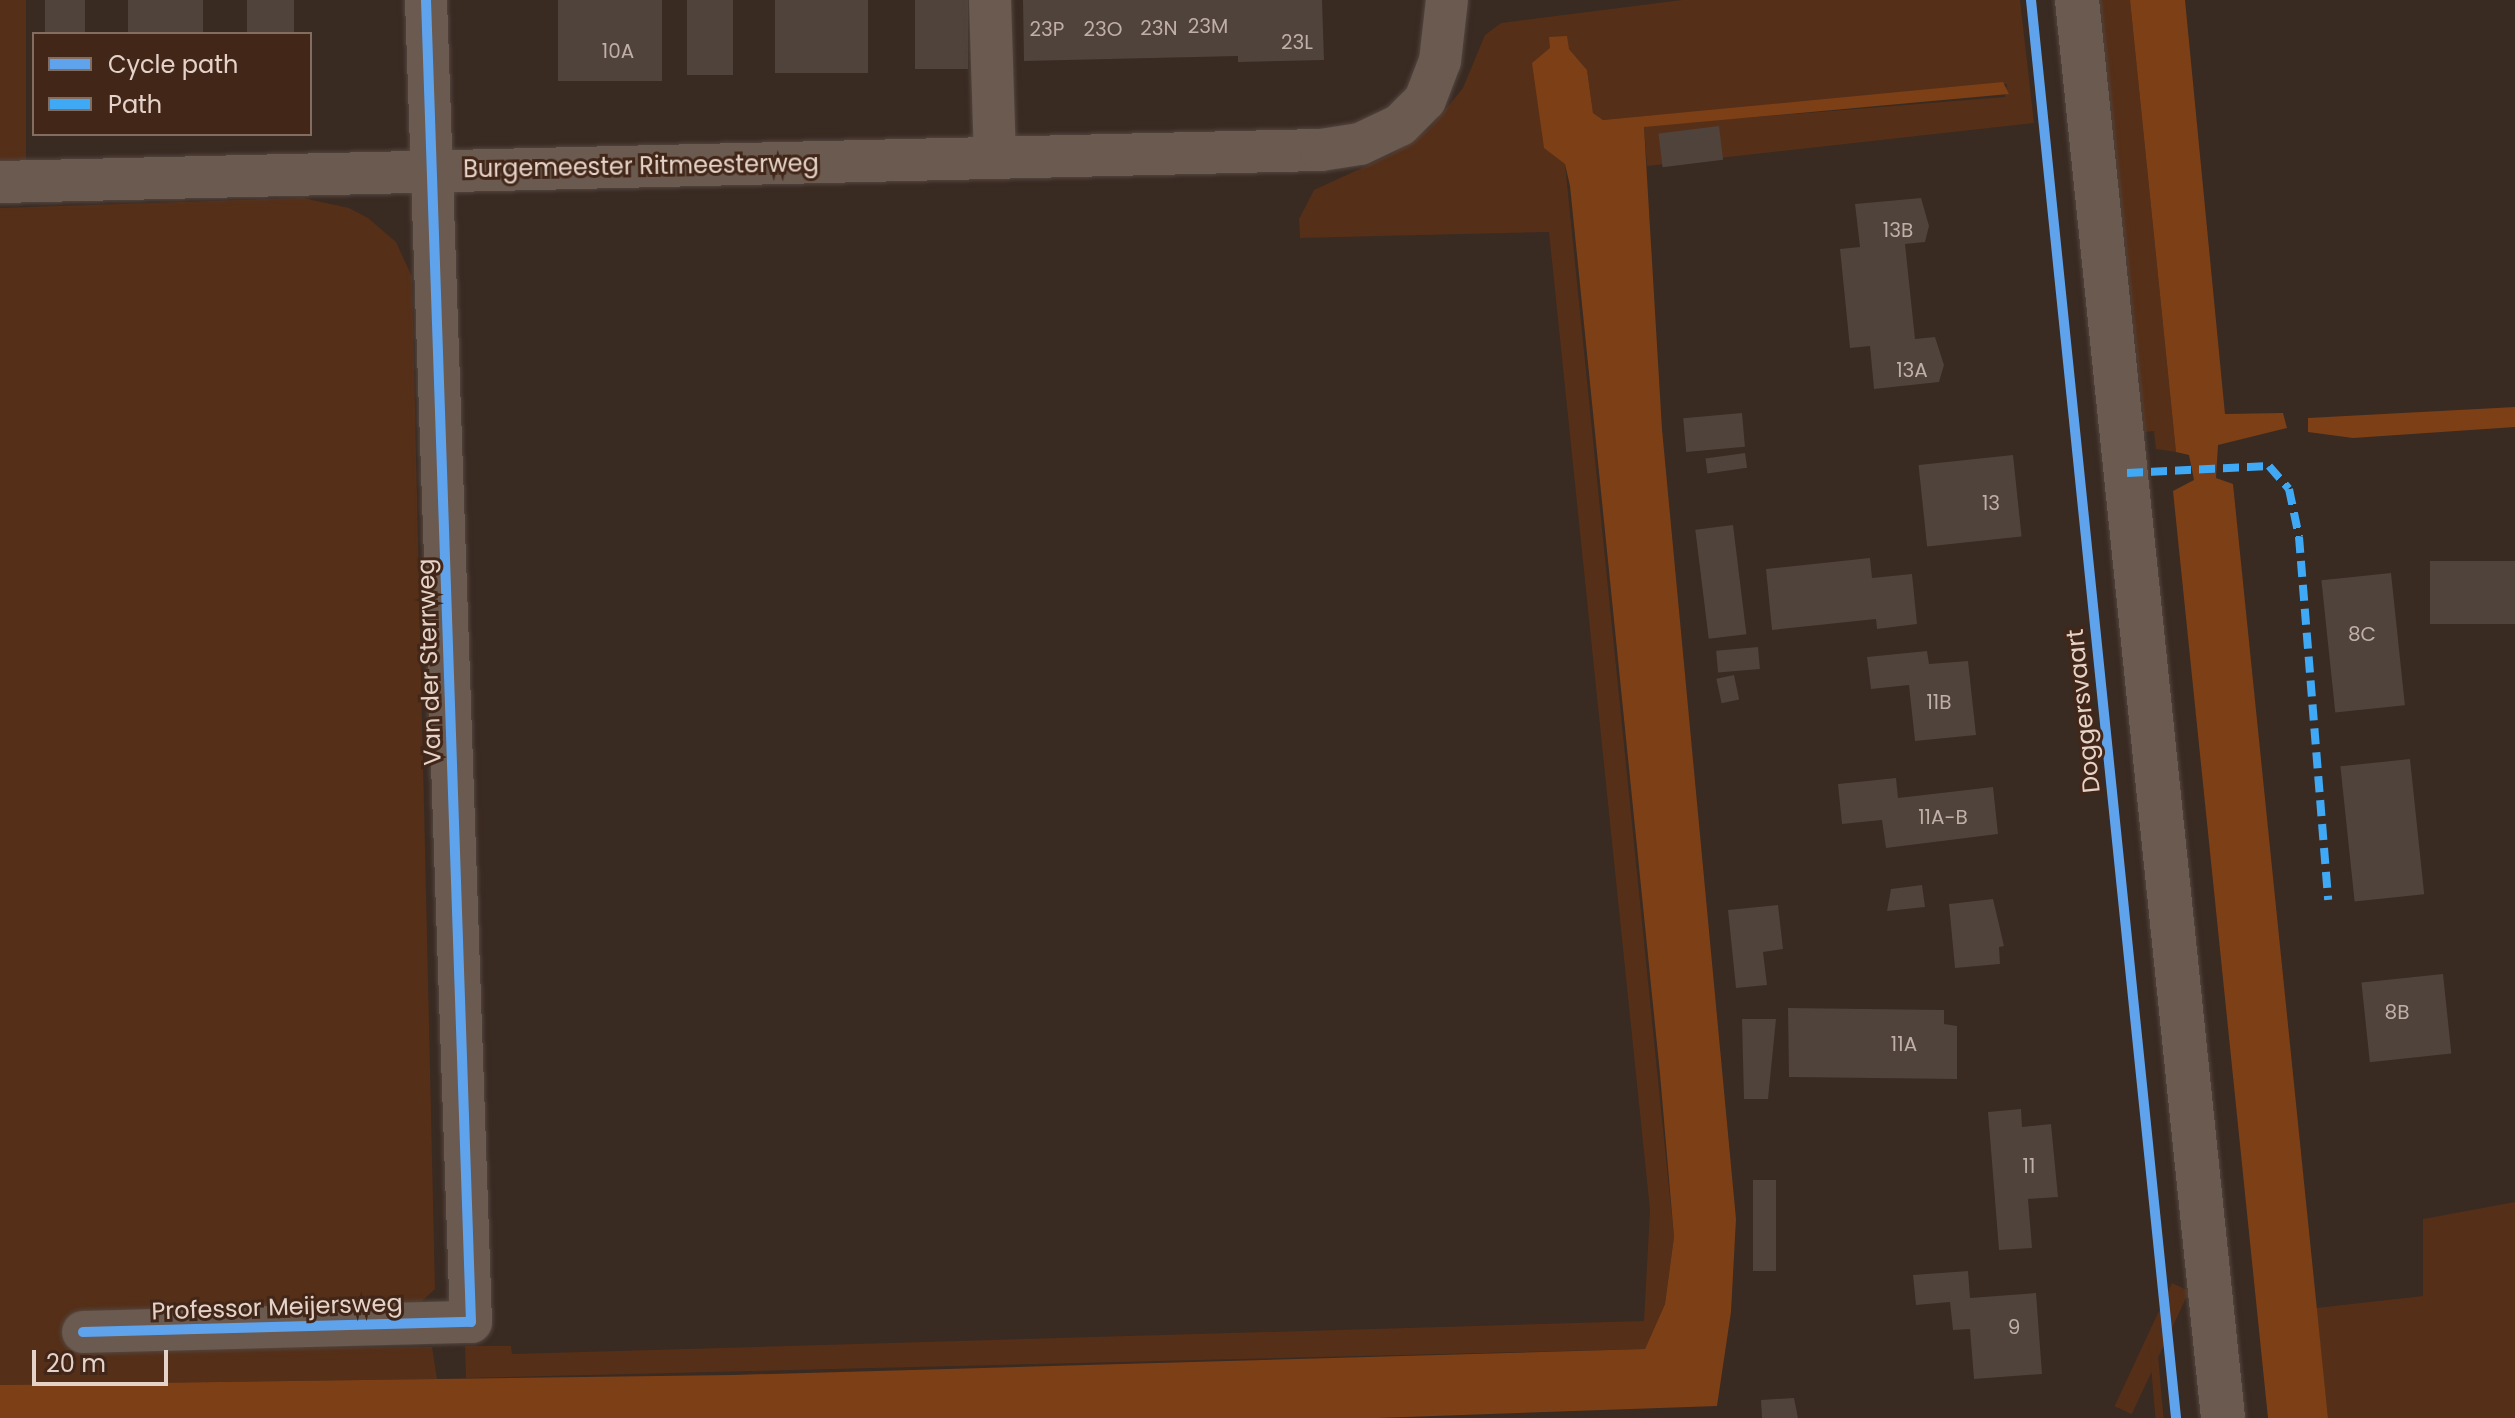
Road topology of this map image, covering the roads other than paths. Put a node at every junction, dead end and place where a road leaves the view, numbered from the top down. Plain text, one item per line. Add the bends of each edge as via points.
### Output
1 (426, 0) edge
2 (990, 0) edge
3 (1447, 0) edge
4 (2077, 0) edge
5 (995, 158) junction
6 (432, 170) junction
7 (0, 182) edge
8 (471, 1322) joint
9 (83, 1332) dead end
10 (2223, 1418) edge

1 - 6 street, Van der Sterrweg
2 - 5 street
3 - 5 street, Burgemeester Ritmeesterweg via 1440,61 1425,100 1400,125 1360,144 1321,150
4 - 10 street
5 - 6 street, Burgemeester Ritmeesterweg
6 - 7 street, Burgemeester Ritmeesterweg
6 - 8 street, Van der Sterrweg
8 - 9 street, Professor Meijersweg

